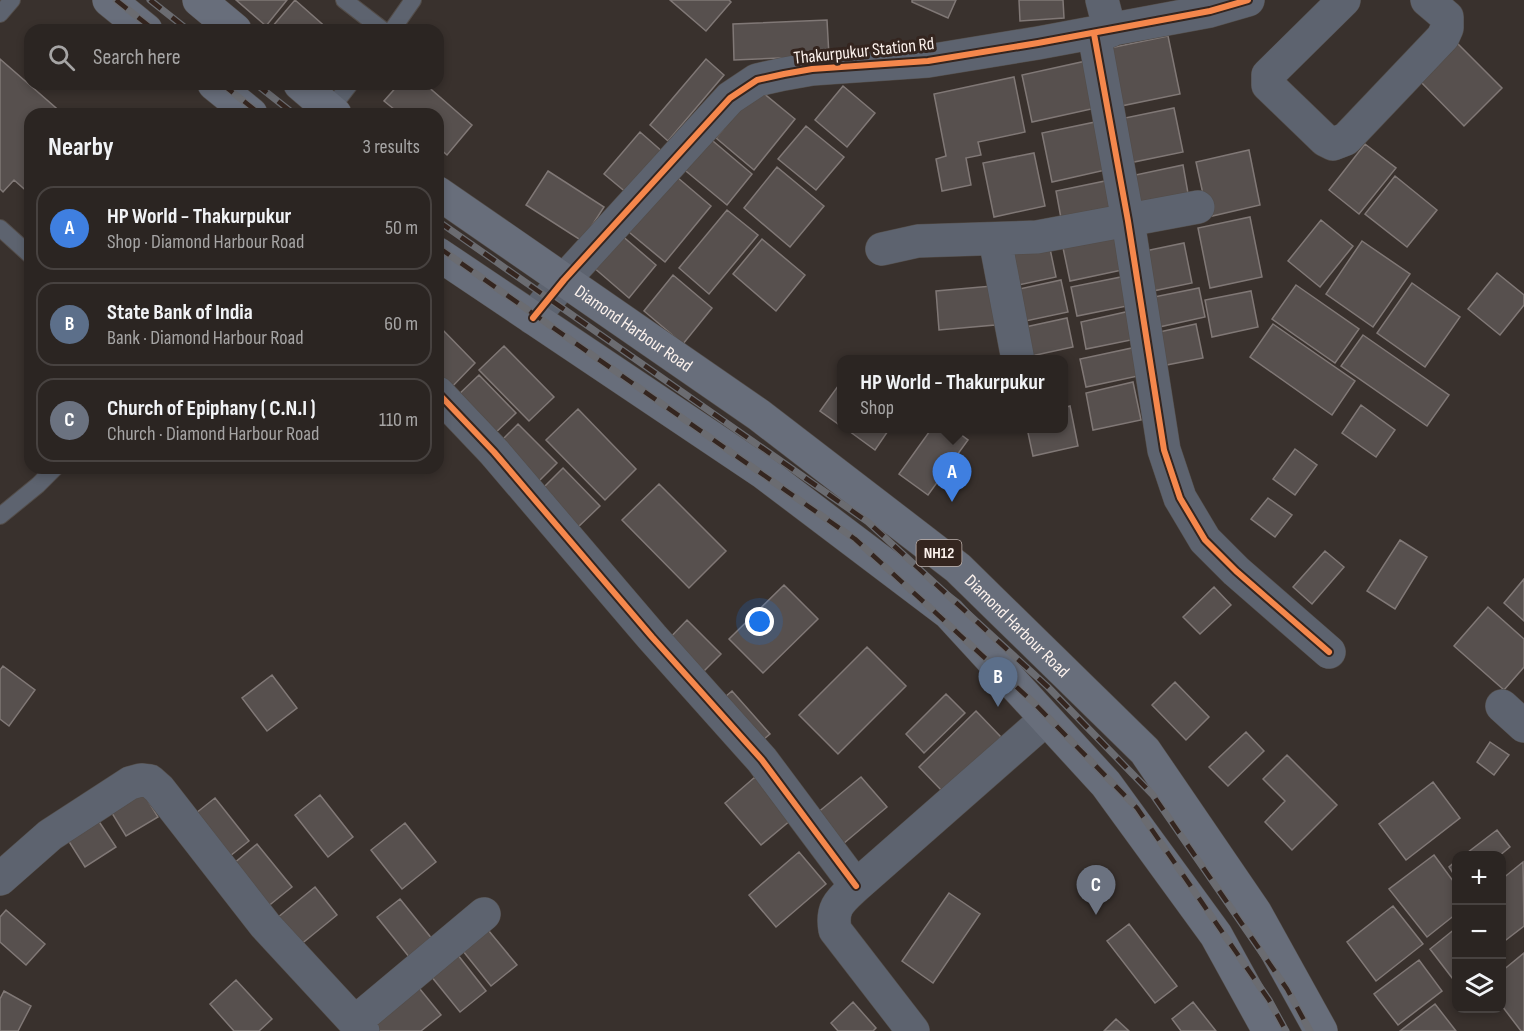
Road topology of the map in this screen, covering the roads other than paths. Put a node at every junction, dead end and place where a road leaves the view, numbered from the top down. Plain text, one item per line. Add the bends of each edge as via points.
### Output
1 (12, 0) edge
2 (109, 0) edge
3 (199, 0) edge
4 (345, 0) edge
5 (413, 0) edge
6 (1102, 0) edge
7 (1248, 0) edge
8 (1344, 0) edge
9 (1427, 0) edge
10 (1194, 7) edge
11 (0, 14) edge
12 (139, 24) edge
13 (228, 24) edge
14 (375, 24) edge
15 (396, 24) edge
16 (1102, 33) junction
17 (221, 90) edge
18 (307, 90) edge
19 (346, 90) edge
20 (244, 108) edge
21 (328, 108) edge
22 (335, 108) edge
23 (444, 197) edge
24 (1198, 207) dead end
25 (1128, 221) junction
26 (0, 228) edge
27 (995, 239) junction
28 (882, 249) dead end
29 (24, 250) edge
30 (444, 258) edge
31 (564, 280) junction
32 (533, 318) junction
33 (1017, 355) edge
34 (444, 399) edge
35 (49, 474) edge
36 (0, 516) edge
37 (1329, 652) dead end
38 (1046, 719) junction
39 (0, 879) edge
40 (856, 886) junction
41 (484, 914) dead end
42 (359, 1027) edge
43 (904, 1028) edge
44 (1269, 1031) edge
45 (1321, 1031) edge

1 - 11 lane
2 - 12 highway
3 - 13 highway
4 - 14 lane
5 - 15 lane
6 - 16 street
7 - 10 street, Thakurpukur Station Rd
8 - 9 street via 1268,75 1268,85 1333,144 1346,139 1443,37 1447,17
10 - 16 street, Thakurpukur Station Rd
16 - 25 street
16 - 31 street, Thakurpukur Station Rd via 928,61 812,69 757,80 730,98
17 - 20 highway
18 - 21 highway
19 - 22 lane
23 - 31 highway, Diamond Harbour Road / NH12
24 - 25 street
25 - 27 street via 1037,237
25 - 37 street via 1164,450 1180,498 1205,540
26 - 29 lane
27 - 28 street via 918,241
27 - 33 street
30 - 32 highway, NH12
31 - 32 street, Thakurpukur Station Rd
31 - 45 highway, Diamond Harbour Road / NH12 via 759,415 958,568 1145,751 1255,912
32 - 38 highway, NH12 via 764,473 949,613
34 - 40 street via 762,760
35 - 36 lane
38 - 40 street
38 - 44 highway, NH12 via 1106,784 1216,935
39 - 42 street via 50,835 129,783 150,782 265,925
40 - 43 street via 838,903 833,916 835,930
41 - 42 street

